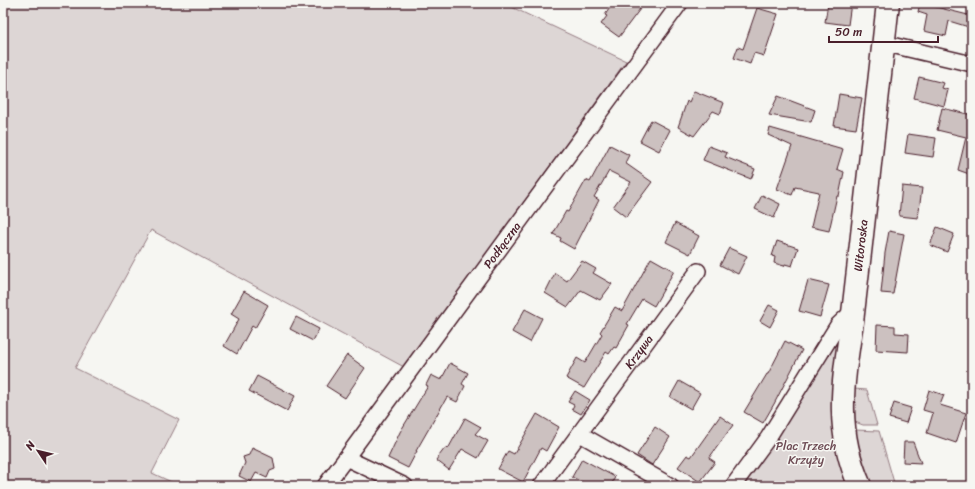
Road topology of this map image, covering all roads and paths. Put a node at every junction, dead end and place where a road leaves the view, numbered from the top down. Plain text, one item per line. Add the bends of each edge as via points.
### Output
1 (680, 3) edge
2 (888, 3) edge
3 (883, 44) junction
4 (972, 64) edge
5 (698, 271) dead end
6 (853, 311) junction
7 (580, 434) junction
8 (346, 458) junction
9 (325, 486) edge
10 (405, 486) edge
11 (541, 486) edge
12 (671, 486) edge
13 (733, 486) edge
14 (860, 486) edge

1 - 8 street, Podłączna
2 - 3 main road, Witoroska
3 - 4 street
3 - 6 main road, Witoroska
5 - 7 street, Krzywa
6 - 13 street via 838,325 768,438
6 - 14 main road, Witoroska via 844,380 843,430 849,458
7 - 11 street, Krzywa
7 - 12 street
8 - 9 street, Podłączna
8 - 10 street

